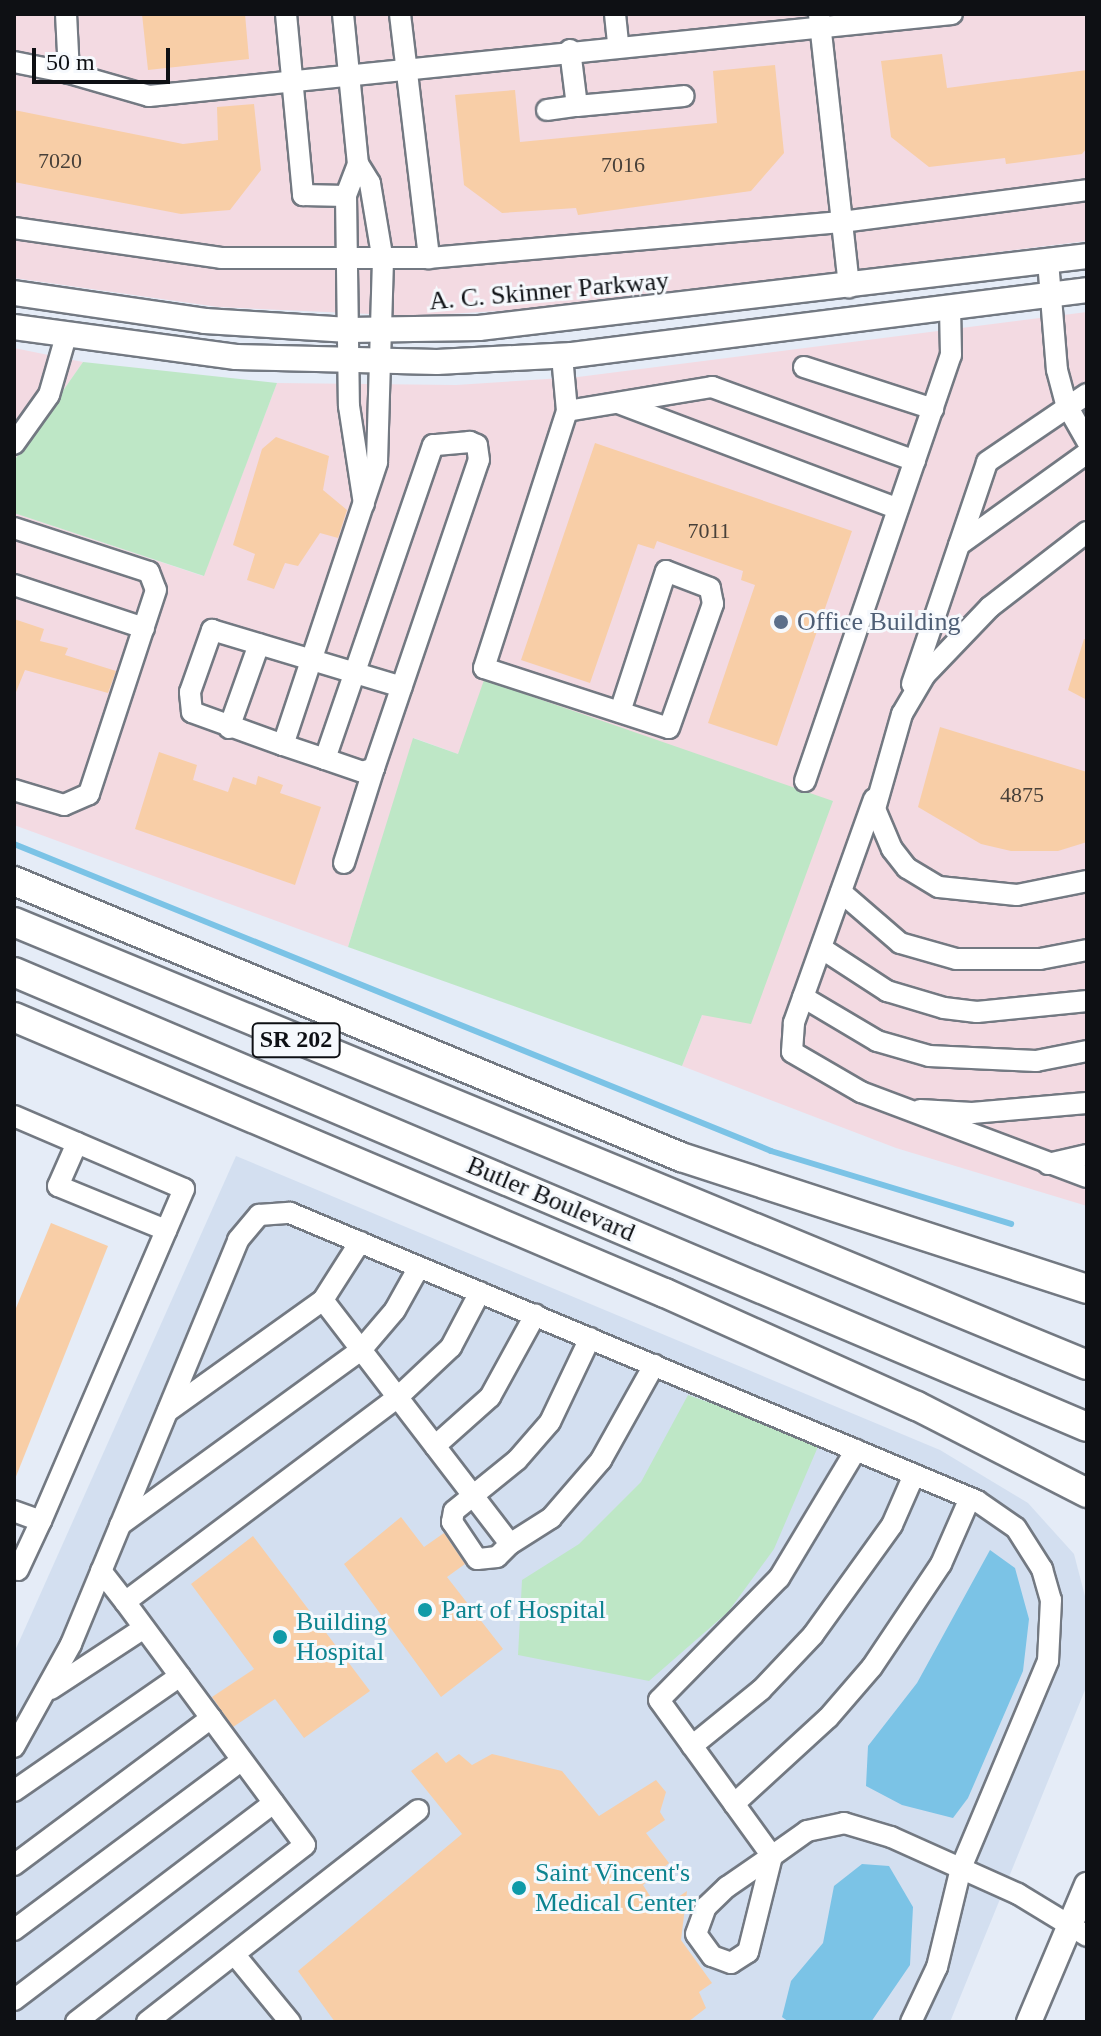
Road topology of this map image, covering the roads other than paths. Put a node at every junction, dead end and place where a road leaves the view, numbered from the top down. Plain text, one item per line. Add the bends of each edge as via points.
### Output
1 (66, 14) edge
2 (286, 14) edge
3 (343, 14) edge
4 (400, 14) edge
5 (615, 14) edge
6 (952, 14) edge
7 (820, 21) edge
8 (618, 44) junction
9 (570, 50) junction
10 (14, 62) edge
11 (405, 67) junction
12 (69, 73) junction
13 (348, 73) junction
14 (292, 79) junction
15 (684, 96) dead end
16 (577, 106) junction
17 (547, 110) dead end
18 (358, 164) junction
19 (1087, 190) edge
20 (346, 196) junction
21 (842, 222) junction
22 (14, 228) edge
23 (1087, 256) edge
24 (429, 258) junction
25 (383, 261) junction
26 (1048, 261) junction
27 (345, 263) junction
28 (849, 287) junction
29 (1087, 290) edge
30 (14, 293) edge
31 (1050, 295) junction
32 (950, 308) junction
33 (14, 327) edge
34 (349, 330) junction
35 (381, 330) junction
36 (66, 336) junction
37 (562, 356) junction
38 (348, 362) junction
39 (380, 363) junction
40 (804, 367) dead end
41 (1087, 394) edge
42 (618, 403) junction
43 (1066, 404) junction
44 (933, 409) junction
45 (567, 411) junction
46 (1087, 441) edge
47 (14, 444) edge
48 (1087, 453) edge
49 (915, 461) junction
50 (364, 504) junction
51 (898, 509) junction
52 (14, 528) edge
53 (1087, 532) edge
54 (959, 545) junction
55 (14, 585) edge
56 (144, 628) junction
57 (259, 644) junction
58 (312, 660) junction
59 (354, 672) junction
60 (402, 687) junction
61 (620, 712) junction
62 (902, 714) junction
63 (229, 728) junction
64 (283, 745) junction
65 (325, 759) junction
66 (374, 768) junction
67 (805, 781) dead end
68 (878, 787) junction
69 (14, 790) edge
70 (344, 863) dead end
71 (14, 881) edge
72 (1087, 881) edge
73 (841, 892) junction
74 (14, 922) edge
75 (821, 948) junction
76 (1087, 950) edge
77 (14, 972) edge
78 (803, 997) junction
79 (1087, 1001) edge
80 (14, 1017) edge
81 (1087, 1051) edge
82 (1087, 1103) edge
83 (900, 1108) junction
84 (14, 1116) edge
85 (77, 1143) junction
86 (1087, 1155) edge
87 (1048, 1164) junction
88 (1087, 1177) edge
89 (166, 1230) junction
90 (360, 1242) junction
91 (419, 1267) junction
92 (1087, 1289) edge
93 (480, 1292) junction
94 (323, 1300) junction
95 (535, 1315) junction
96 (590, 1338) junction
97 (361, 1350) junction
98 (654, 1365) junction
99 (1087, 1365) edge
100 (398, 1397) junction
101 (167, 1412) junction
102 (1087, 1427) edge
103 (435, 1446) junction
104 (856, 1450) junction
105 (1050, 1474) junction
106 (914, 1475) junction
107 (1087, 1485) edge
108 (1087, 1493) edge
109 (472, 1495) junction
110 (970, 1498) junction
111 (1087, 1508) edge
112 (14, 1511) edge
113 (41, 1521) junction
114 (120, 1525) junction
115 (510, 1544) junction
116 (101, 1571) junction
117 (15, 1572) edge
118 (125, 1602) junction
119 (144, 1628) junction
120 (180, 1676) junction
121 (47, 1691) junction
122 (211, 1718) junction
123 (692, 1746) junction
124 (14, 1747) edge
125 (242, 1760) junction
126 (14, 1791) edge
127 (274, 1803) junction
128 (734, 1804) junction
129 (418, 1810) dead end
130 (772, 1856) junction
131 (14, 1865) edge
132 (961, 1868) junction
133 (1087, 1885) edge
134 (14, 1930) edge
135 (1079, 1931) edge
136 (235, 1955) junction
137 (14, 2000) edge
138 (76, 2022) edge
139 (147, 2022) edge
140 (290, 2022) edge
141 (911, 2022) edge
142 (1029, 2022) edge

1 - 12 street
2 - 14 street
3 - 13 street
4 - 11 street
5 - 8 street
6 - 7 street
7 - 8 street
7 - 21 street
8 - 9 street
9 - 11 street
9 - 16 street
10 - 12 street
11 - 13 street
11 - 24 street
12 - 14 street via 149,96
13 - 14 street
13 - 18 street
14 - 20 street via 303,195
15 - 16 street
16 - 17 street
18 - 20 street
18 - 25 street via 370,183
19 - 21 street
20 - 27 street
21 - 24 street
21 - 28 street
22 - 27 street via 221,258
23 - 26 main road, A. C. Skinner Parkway
24 - 25 street
25 - 27 street
25 - 35 street
26 - 28 main road, A. C. Skinner Parkway
26 - 31 street
27 - 34 street
28 - 35 main road, A. C. Skinner Parkway via 562,322
29 - 31 main road
30 - 34 main road, A. C. Skinner Parkway via 192,320
31 - 32 main road
31 - 43 street
32 - 37 main road
32 - 44 street via 951,355
33 - 36 main road
34 - 35 main road, A. C. Skinner Parkway
34 - 38 street
35 - 39 street
36 - 38 main road via 170,351
36 - 47 street via 49,395
37 - 39 main road
37 - 45 street
38 - 39 main road
38 - 50 street via 350,441
39 - 50 street via 377,462
40 - 44 street
41 - 43 street
42 - 45 street
42 - 49 street via 712,387
42 - 51 street
43 - 46 street
43 - 54 street via 987,462
44 - 49 street
45 - 61 street via 484,668
48 - 54 street
49 - 51 street
50 - 58 street
51 - 67 street
52 - 56 street via 149,572 156,590
53 - 62 street via 990,607 925,675
54 - 62 street
55 - 56 street
56 - 69 street via 89,794 56,804
57 - 58 street
57 - 63 street
57 - 63 street via 212,630 188,704 197,718
58 - 59 street
58 - 64 street
59 - 60 street
59 - 60 street via 433,445 470,442 477,445 479,460
59 - 65 street
60 - 66 street
61 - 61 street via 669,728 713,604 710,588 666,571
62 - 68 street
63 - 64 street
64 - 65 street
65 - 66 street via 363,772
66 - 70 street
68 - 72 street via 875,809 892,849 907,868 939,887 1017,895
68 - 73 street
71 - 92 highway via 681,1157
73 - 75 street
73 - 76 street via 900,943 956,959 1040,959
74 - 99 highway, Butler Boulevard / SR 202
75 - 78 street
75 - 79 street via 887,991 944,1008 977,1012
77 - 102 highway, Butler Boulevard / SR 202
78 - 81 street via 877,1041 929,1056 1036,1061
78 - 83 street via 792,1052 812,1068
80 - 105 highway via 665,1293
82 - 83 street via 972,1113
83 - 87 street
84 - 85 street
85 - 89 street via 184,1189
85 - 89 street via 58,1186
86 - 87 street
87 - 88 street
89 - 113 street
90 - 91 street
90 - 94 street
90 - 101 street via 290,1213 259,1215 247,1224
91 - 93 street
91 - 97 street via 395,1310
93 - 95 street
93 - 100 street via 451,1347
94 - 97 street
94 - 101 street
95 - 96 street
95 - 103 street via 490,1397
96 - 98 street
96 - 109 street via 550,1422 517,1460
97 - 100 street
97 - 114 street
98 - 104 street
98 - 115 street via 601,1460 551,1518
100 - 103 street
100 - 118 street
101 - 114 street
103 - 109 street
104 - 106 street
104 - 123 street via 779,1578 659,1700
105 - 107 highway
105 - 108 highway
105 - 111 highway
106 - 110 street
106 - 123 street via 892,1525 813,1635 761,1690
109 - 115 street
109 - 115 street via 454,1511 452,1522 465,1547 477,1559 497,1557
110 - 128 street via 941,1564 872,1667 828,1718
110 - 132 street via 1016,1528 1042,1569 1054,1617 1040,1683
112 - 113 street
113 - 117 street
114 - 116 street
116 - 118 street
116 - 121 street
118 - 119 street
119 - 120 street
119 - 121 street
120 - 122 street
120 - 126 street
121 - 124 street
122 - 125 street
122 - 131 street
123 - 128 street
125 - 127 street
125 - 134 street
127 - 137 street
127 - 138 street via 305,1845
128 - 130 street
129 - 136 street
130 - 130 street via 706,1907 696,1934 712,1956 731,1963 748,1952
130 - 132 street via 807,1831 844,1823
132 - 135 street
132 - 141 street via 937,1967
133 - 135 main road
135 - 142 main road
136 - 139 street
136 - 140 street

